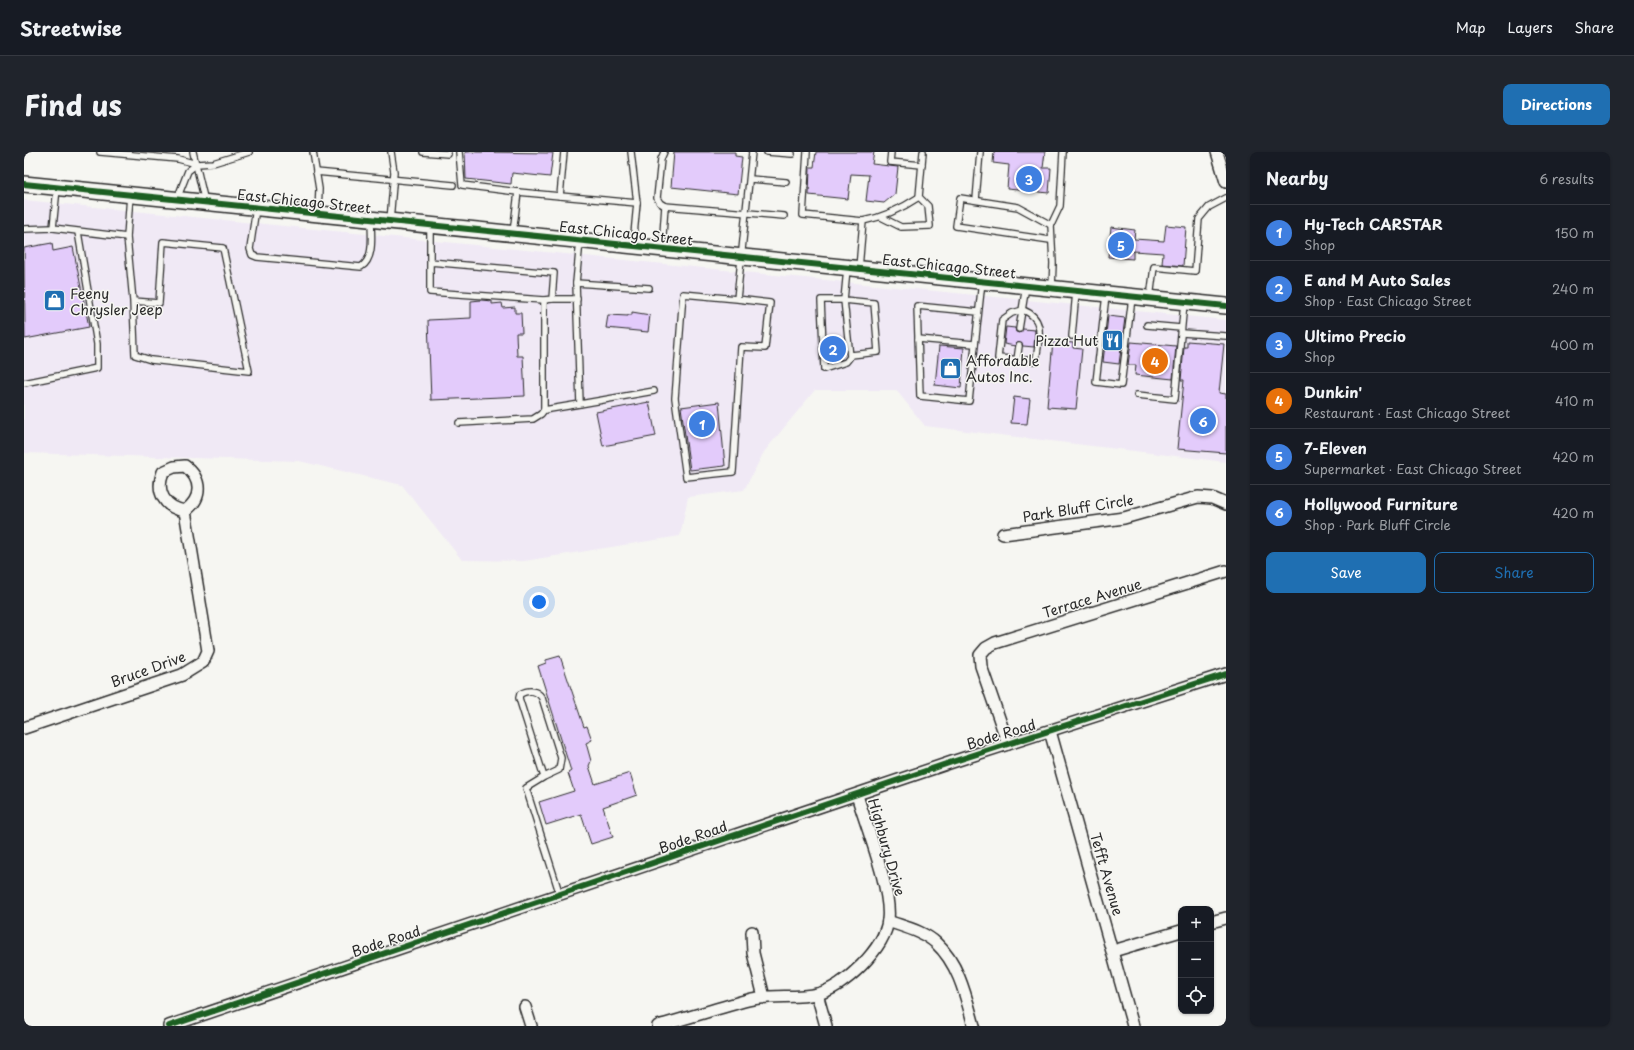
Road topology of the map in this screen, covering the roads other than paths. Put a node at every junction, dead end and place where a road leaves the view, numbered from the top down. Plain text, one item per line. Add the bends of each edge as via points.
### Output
1 (100, 152) edge
2 (193, 152) edge
3 (249, 152) edge
4 (313, 152) edge
5 (391, 152) edge
6 (423, 152) edge
7 (459, 152) edge
8 (564, 152) edge
9 (631, 152) edge
10 (658, 152) edge
11 (664, 152) edge
12 (752, 152) edge
13 (767, 152) edge
14 (807, 152) edge
15 (891, 152) edge
16 (923, 152) edge
17 (980, 152) edge
18 (1063, 152) edge
19 (1217, 152) edge
20 (448, 154) dead end
21 (792, 154) dead end
22 (661, 159) junction
23 (197, 164) junction
24 (922, 165) junction
25 (316, 172) junction
26 (394, 179) junction
27 (750, 179) junction
28 (786, 182) dead end
29 (1226, 182) edge
30 (24, 184) edge
31 (453, 185) dead end
32 (57, 187) junction
33 (518, 192) junction
34 (130, 195) junction
35 (560, 196) junction
36 (919, 197) junction
37 (1226, 198) edge
38 (177, 200) junction
39 (976, 200) junction
40 (205, 203) junction
41 (637, 203) junction
42 (665, 206) junction
43 (256, 208) junction
44 (747, 212) junction
45 (318, 214) junction
46 (784, 216) dead end
47 (881, 217) junction
48 (371, 219) junction
49 (863, 221) junction
50 (390, 222) junction
51 (430, 225) junction
52 (1051, 225) junction
53 (24, 228) edge
54 (54, 228) junction
55 (78, 232) junction
56 (513, 234) junction
57 (127, 237) junction
58 (580, 240) junction
59 (1050, 240) junction
60 (633, 246) junction
61 (662, 249) junction
62 (740, 257) junction
63 (430, 262) junction
64 (853, 268) junction
65 (982, 281) junction
66 (576, 283) junction
67 (1026, 286) junction
68 (649, 288) dead end
69 (1052, 289) junction
70 (1076, 291) junction
71 (1106, 295) junction
72 (1132, 298) junction
73 (552, 299) junction
74 (577, 299) junction
75 (737, 299) junction
76 (544, 300) junction
77 (844, 300) junction
78 (1150, 300) junction
79 (133, 301) junction
80 (1184, 302) junction
81 (1226, 306) edge
82 (1023, 310) junction
83 (978, 312) junction
84 (1147, 325) dead end
85 (1019, 328) dead end
86 (1182, 331) junction
87 (1072, 336) dead end
88 (1226, 336) edge
89 (918, 339) junction
90 (974, 344) junction
91 (1019, 346) dead end
92 (851, 355) junction
93 (1018, 360) junction
94 (24, 383) edge
95 (654, 390) dead end
96 (1137, 395) dead end
97 (580, 404) junction
98 (544, 410) junction
99 (459, 423) dead end
100 (1226, 504) edge
101 (185, 511) dead end
102 (1003, 534) dead end
103 (1226, 571) edge
104 (1226, 674) edge
105 (24, 728) edge
106 (1050, 731) junction
107 (1008, 744) junction
108 (544, 777) junction
109 (857, 795) junction
110 (560, 896) junction
111 (1226, 918) edge
112 (888, 921) junction
113 (1214, 921) edge
114 (752, 932) dead end
115 (1178, 932) edge
116 (1113, 951) junction
117 (817, 994) junction
118 (764, 997) junction
119 (525, 1007) dead end
120 (691, 1022) edge
121 (169, 1026) edge
122 (531, 1026) edge
123 (658, 1026) edge
124 (826, 1026) edge
125 (974, 1026) edge
126 (1134, 1026) edge

1 - 23 lane
2 - 23 lane
3 - 23 lane via 213,163
4 - 25 lane
5 - 26 lane
6 - 20 lane
7 - 33 lane via 462,185
8 - 35 lane
9 - 41 lane
10 - 22 lane
11 - 22 lane
12 - 27 lane
13 - 21 lane
14 - 49 lane via 803,215
15 - 24 lane via 890,162
16 - 24 lane
17 - 39 lane
18 - 52 lane via 1060,206
19 - 29 street
22 - 42 lane via 657,198
23 - 38 lane via 188,171
23 - 40 lane
24 - 36 lane
25 - 26 lane
25 - 45 lane via 319,189
26 - 31 lane
26 - 50 lane
27 - 28 lane
27 - 44 lane
30 - 32 main road, East Chicago Street
32 - 34 main road, East Chicago Street
32 - 54 lane
33 - 35 lane
33 - 56 lane
34 - 38 main road, East Chicago Street
34 - 57 lane
35 - 41 lane
36 - 47 lane via 903,208
36 - 47 lane via 928,206 930,226 901,227
37 - 78 lane via 1209,207 1199,219 1195,271 1154,267
38 - 40 main road, East Chicago Street
39 - 52 lane via 1018,207
39 - 59 lane via 960,198 956,226
40 - 43 main road, East Chicago Street
41 - 60 lane
42 - 44 lane
42 - 61 lane
43 - 45 main road, East Chicago Street
43 - 48 lane via 250,249 252,254 257,257 354,267 367,264 370,256
44 - 46 lane
44 - 62 lane
45 - 48 main road, East Chicago Street
47 - 49 lane
48 - 50 main road, East Chicago Street
49 - 64 lane
50 - 51 main road, East Chicago Street
51 - 56 main road, East Chicago Street
51 - 63 lane
52 - 59 lane
53 - 54 lane
54 - 55 lane
55 - 57 lane
55 - 94 lane via 97,344 97,368
56 - 58 main road, East Chicago Street
57 - 79 lane
58 - 60 main road, East Chicago Street
58 - 66 lane
59 - 69 lane via 1053,263
60 - 61 main road, East Chicago Street
61 - 62 main road, East Chicago Street
62 - 64 main road, East Chicago Street
62 - 75 lane
63 - 73 lane via 554,273
63 - 76 lane via 430,292
64 - 65 main road, East Chicago Street
64 - 77 lane
65 - 67 main road, East Chicago Street
65 - 83 lane
66 - 68 lane
66 - 74 lane
67 - 69 main road, East Chicago Street
67 - 82 lane
69 - 70 main road, East Chicago Street
70 - 71 main road, East Chicago Street
70 - 87 lane
71 - 72 main road, East Chicago Street
71 - 72 lane via 1096,382 1121,385
72 - 78 main road, East Chicago Street
73 - 74 lane
73 - 76 lane
74 - 97 lane
75 - 75 lane via 683,294 675,398 686,478 733,472 741,347 765,348 770,303
76 - 98 lane
77 - 92 lane
77 - 92 lane via 874,303 878,352
77 - 92 lane via 821,300 824,369 847,362
78 - 80 main road, East Chicago Street
79 - 79 lane via 135,355 151,360 249,371 223,248 163,242 159,303
80 - 81 main road, East Chicago Street
80 - 86 lane
82 - 85 lane
82 - 93 lane via 1032,315 1039,325 1036,361
82 - 93 lane via 1007,316 1000,326 998,358
83 - 89 lane via 917,306
83 - 90 lane
84 - 86 lane
86 - 88 lane
86 - 96 lane via 1175,399
89 - 90 lane
89 - 90 lane via 920,396 970,401
91 - 93 lane
95 - 97 lane
97 - 98 lane
98 - 99 lane via 533,419
100 - 102 street, Park Bluff Circle via 1212,498 1198,497 1124,518
101 - 105 street, Bruce Drive via 207,639 208,650 203,662 182,675
103 - 107 street, Terrace Avenue via 988,646 982,653 981,666
104 - 106 street, Bode Road
106 - 107 street, Bode Road
106 - 116 street, Tefft Avenue
107 - 109 street, Bode Road
108 - 108 lane via 518,698 525,692 534,691 542,698 561,758 559,770
108 - 110 lane via 526,788
109 - 110 street, Bode Road
109 - 112 street, Highbury Drive via 884,882
110 - 121 street, Bode Road
111 - 113 street
112 - 117 street, Highbury Drive via 882,938 864,962 839,984
112 - 125 street via 918,932 936,943 950,960 959,976
114 - 118 street via 753,953
115 - 116 street
116 - 126 street, Tefft Avenue
117 - 118 street, Highbury Drive
117 - 124 street
118 - 120 street, Highbury Drive
119 - 122 street
120 - 123 street, Highbury Drive

